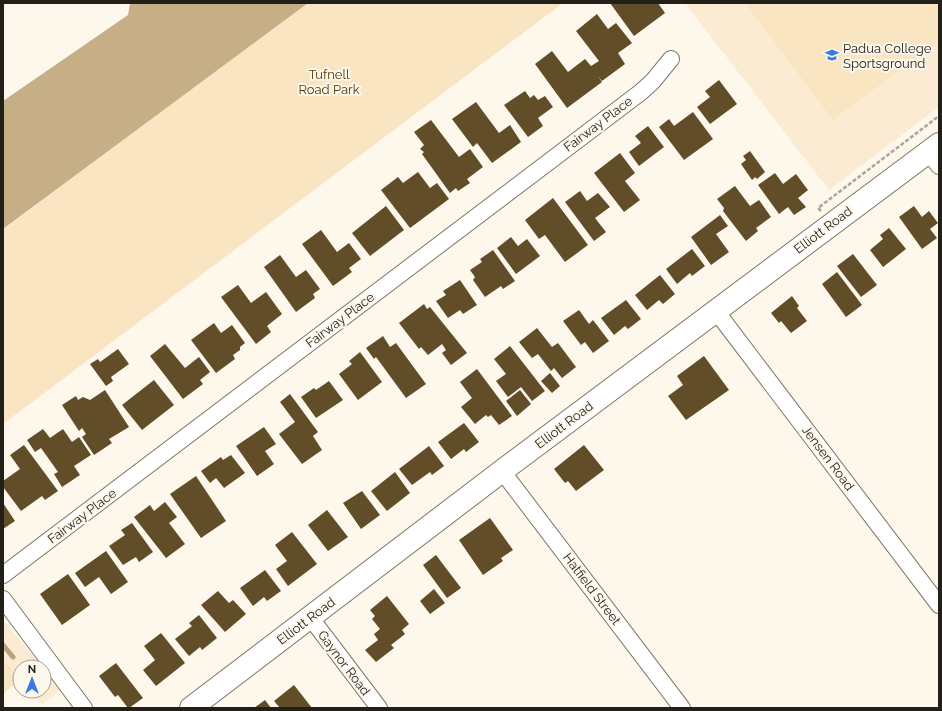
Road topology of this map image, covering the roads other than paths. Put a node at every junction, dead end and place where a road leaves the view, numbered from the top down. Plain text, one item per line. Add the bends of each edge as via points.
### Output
1 (671, 59) dead end
2 (936, 154) edge
3 (716, 311) junction
4 (502, 471) junction
5 (3, 575) edge
6 (3, 599) edge
7 (939, 605) edge
8 (310, 617) junction
9 (84, 708) edge
10 (191, 708) edge
11 (379, 708) edge
12 (682, 708) edge

1 - 5 street, Fairway Place via 654,81 641,92
2 - 3 street, Elliott Road
3 - 4 street, Elliott Road
3 - 7 street, Jensen Road
4 - 8 street, Elliott Road
4 - 12 street, Hatfield Street
6 - 9 street
8 - 10 street, Elliott Road
8 - 11 street, Gaynor Road

